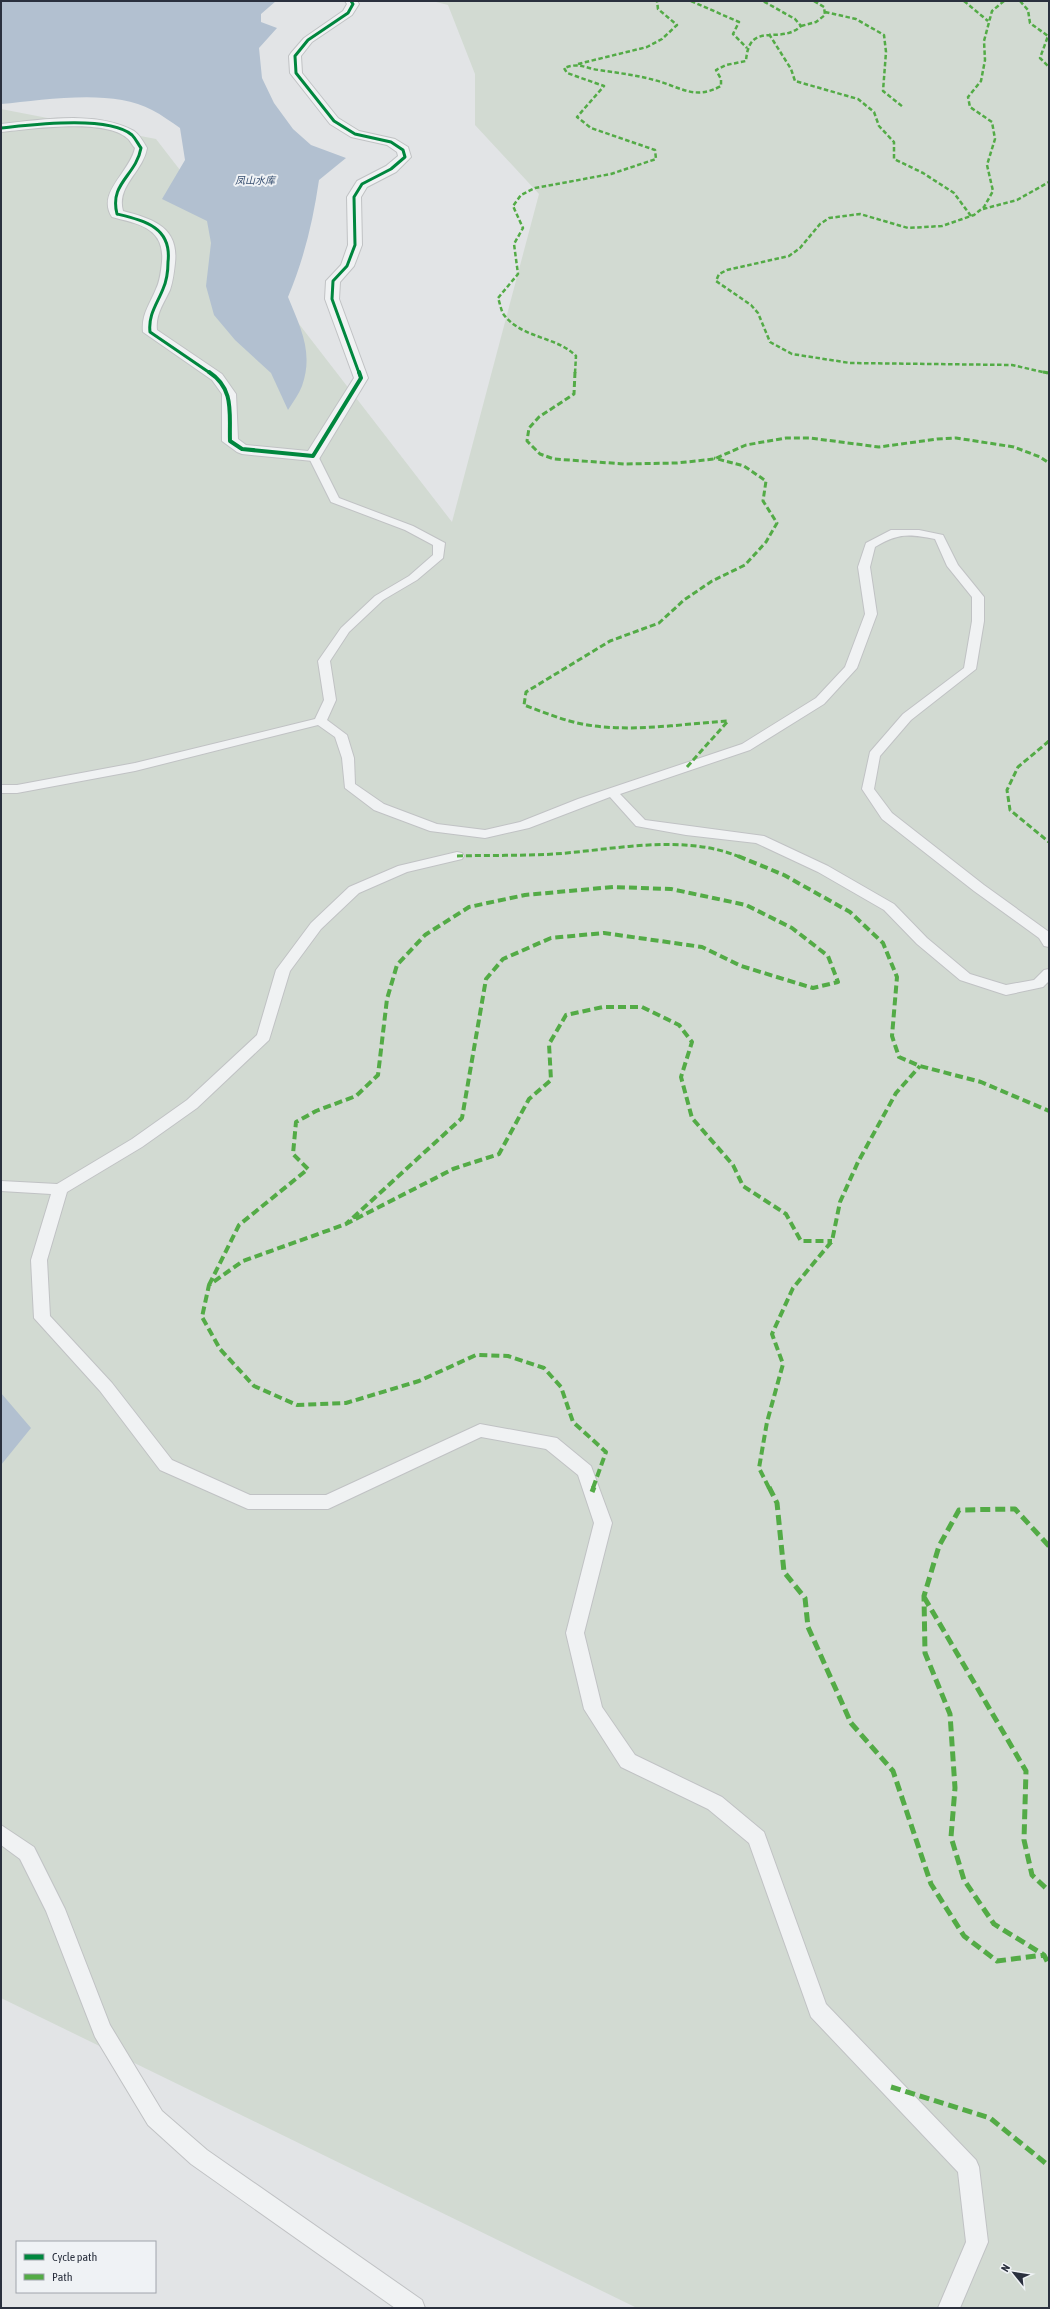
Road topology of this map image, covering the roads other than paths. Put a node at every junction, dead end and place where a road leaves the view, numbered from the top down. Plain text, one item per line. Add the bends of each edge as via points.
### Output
1 (351, 1) edge
2 (1, 128) edge
3 (313, 456) junction
4 (320, 721) junction
5 (1, 789) edge
6 (612, 792) junction
7 (457, 856) dead end
8 (1049, 943) edge
9 (1049, 973) edge
10 (1, 1186) edge
11 (60, 1189) junction
12 (1, 1834) edge
13 (414, 2308) edge
14 (949, 2308) edge

1 - 3 street via 353,4 348,12 308,40 295,56 296,73 334,121 355,134 391,142 403,150 405,157 391,169 362,184 354,197 355,245 347,266 333,281 332,299 361,378
2 - 3 street via 82,123 131,134 141,148 137,163 117,187 113,204 116,214 154,226 165,234 171,253 165,284 148,321 150,332 217,376 229,394 230,441 242,449
3 - 4 lane via 335,500 409,528 439,543 439,556 413,578 379,598 346,630 324,660 330,700
4 - 5 lane via 135,767 17,789
4 - 6 lane via 340,735 348,758 350,785 378,807 435,828 485,834 524,825
6 - 8 lane via 746,747 820,700 851,668 871,614 864,567 870,545 891,533 919,533 939,537 953,566 978,597 978,621 970,669 907,717 874,755 868,789 887,816 1044,935
6 - 9 lane via 641,823 759,839 823,869 889,907 922,941 965,977 1006,990 1038,984
7 - 11 lane via 403,869 354,890 316,926 283,970 264,1036 192,1104 137,1143
10 - 11 lane
11 - 14 lane via 39,1260 42,1318 106,1387 166,1465 248,1502 328,1502 480,1430 551,1443 585,1471 603,1523 575,1633 593,1709 628,1761 715,1804 757,1838 818,2010 968,2167 977,2242
12 - 13 lane via 27,1853 55,1909 102,2030 155,2118 200,2157

